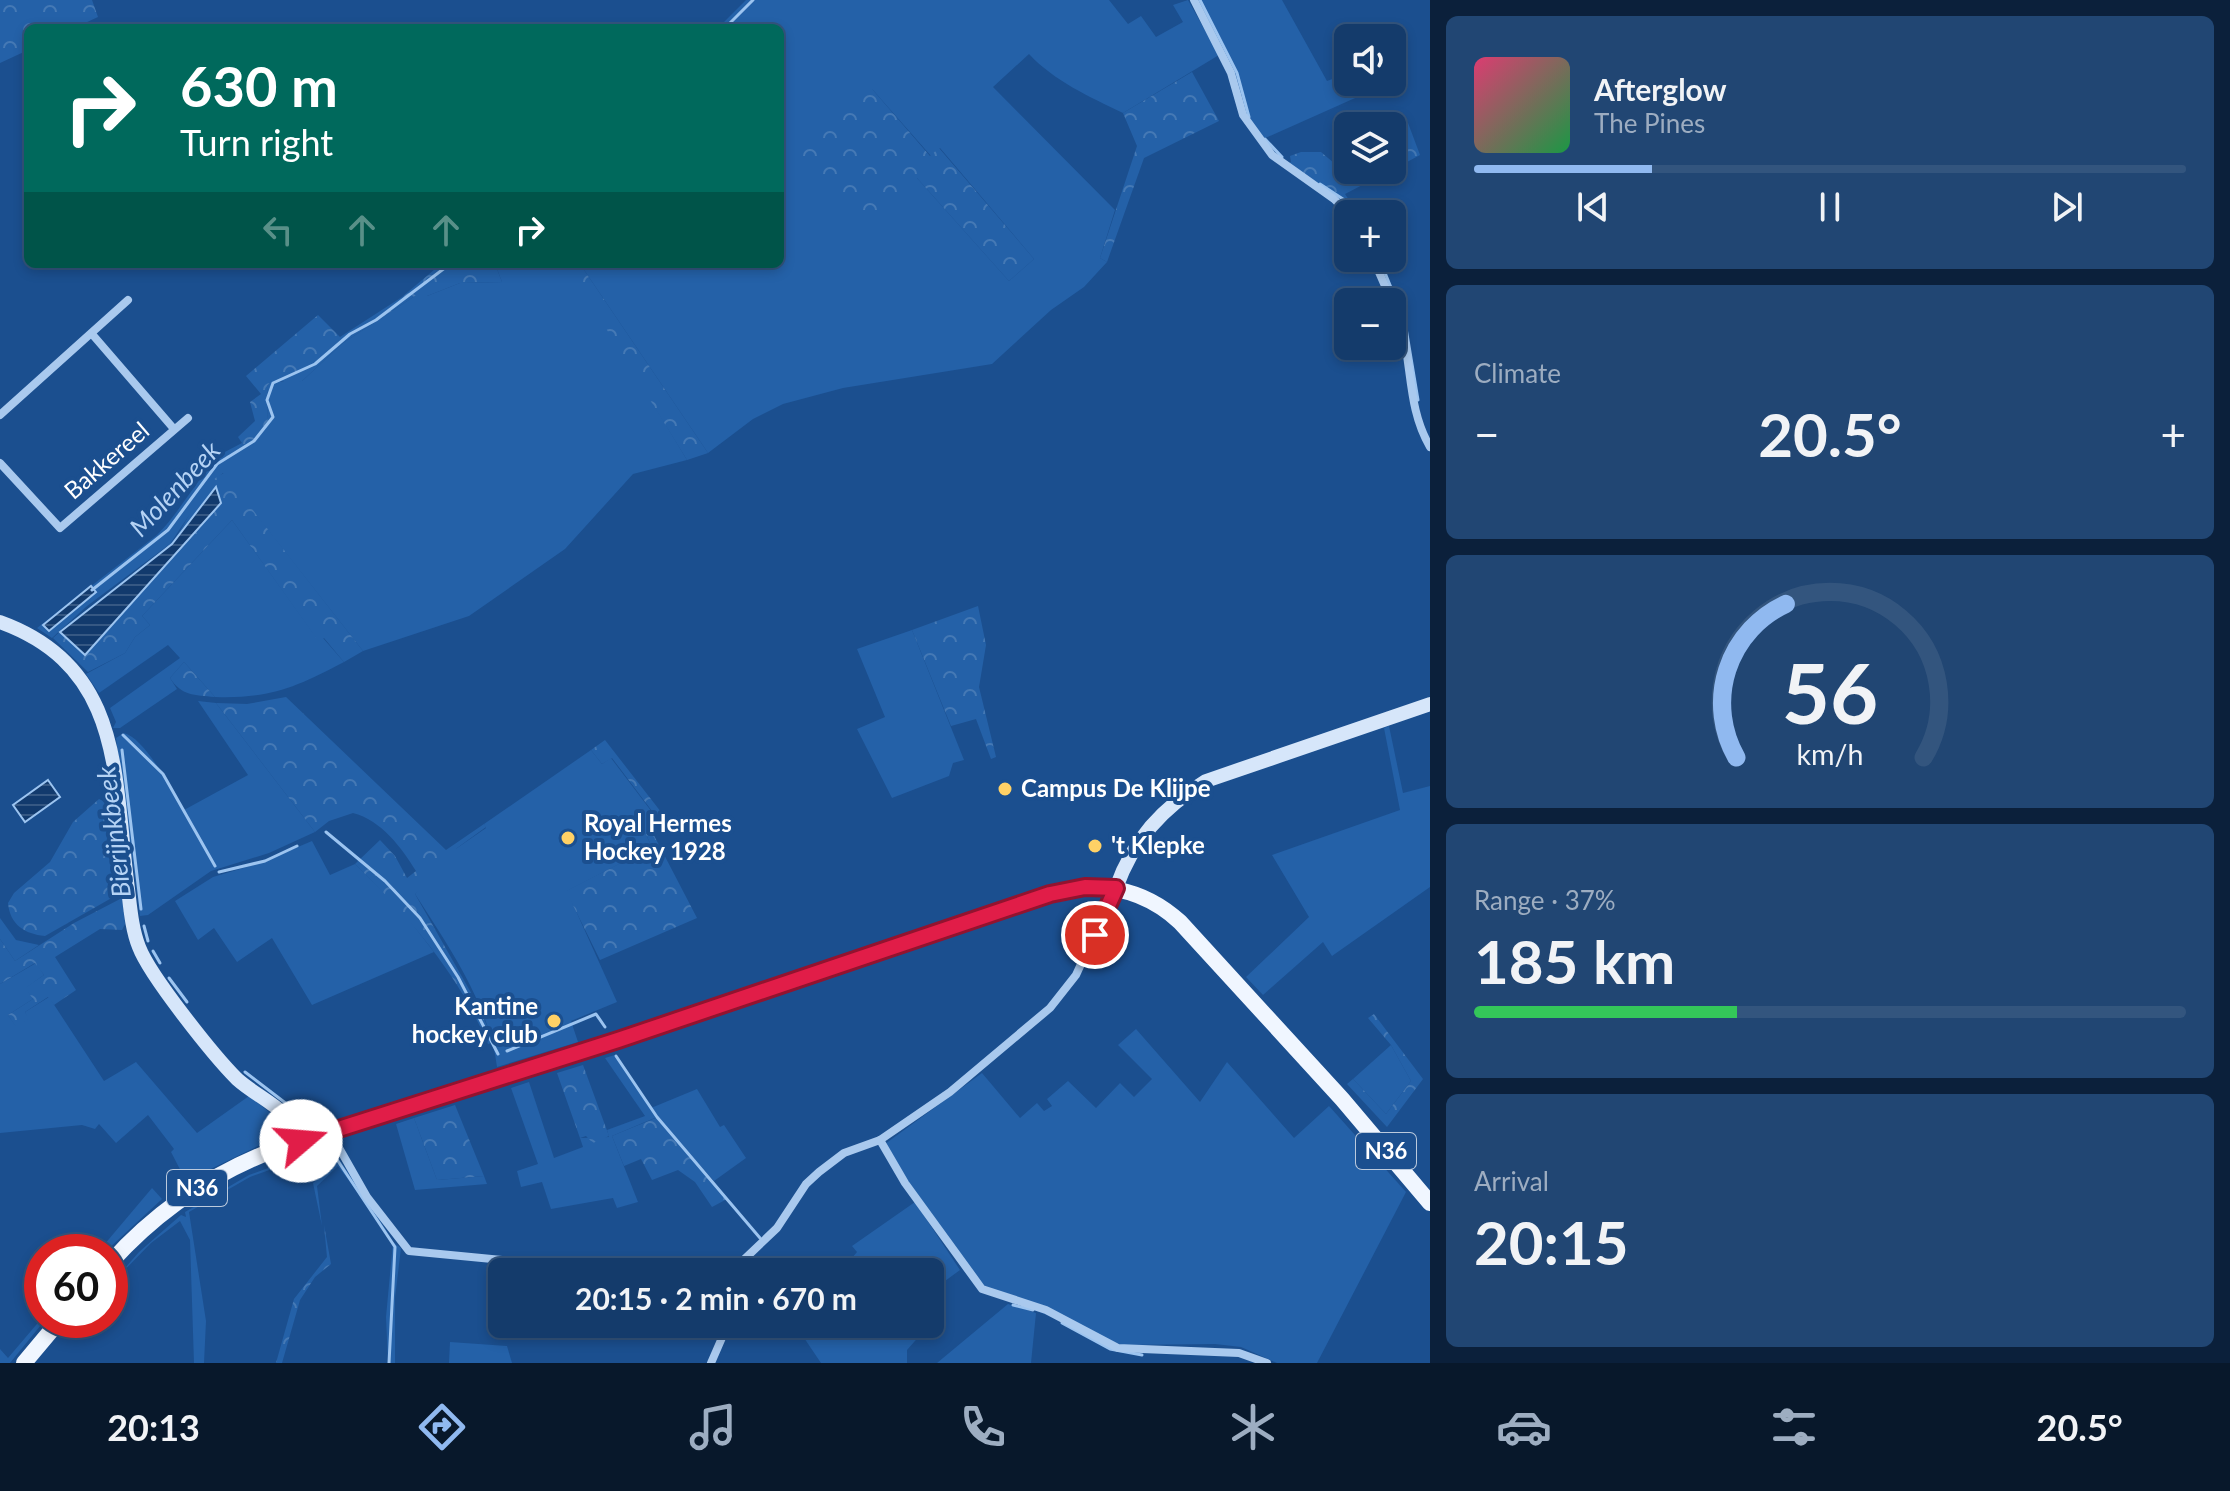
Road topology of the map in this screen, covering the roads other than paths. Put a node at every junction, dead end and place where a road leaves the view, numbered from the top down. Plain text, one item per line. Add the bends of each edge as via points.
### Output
1 (1194, 0) edge
2 (1335, 200) edge
3 (1379, 272) edge
4 (128, 300) dead end
5 (92, 334) junction
6 (0, 415) edge
7 (188, 418) dead end
8 (174, 429) junction
9 (1430, 447) edge
10 (0, 463) edge
11 (0, 622) edge
12 (1430, 704) edge
13 (1116, 888) junction
14 (330, 1132) junction
15 (880, 1140) junction
16 (301, 1141) junction
17 (1430, 1203) edge
18 (128, 1244) edge
19 (747, 1258) edge
20 (488, 1259) edge
21 (45, 1338) edge
22 (722, 1338) edge
23 (24, 1363) edge
24 (711, 1363) edge
25 (1267, 1363) edge

1 - 2 street via 1231,73 1243,115 1272,155
3 - 9 street via 1400,323 1414,416
4 - 5 street
5 - 6 street
5 - 8 street, Bakkereel
7 - 8 street, Bakkereel
8 - 10 street, Bakkereel via 60,528
11 - 16 street via 38,638 84,682 107,726 141,954 229,1070 296,1124
12 - 13 street via 1206,781 1176,800 1148,829 1128,856
13 - 14 main road, N36 via 1050,894
13 - 15 street via 1076,975 1050,1008 969,1078
13 - 17 main road, N36 via 1156,903 1180,922
14 - 16 main road, N36
14 - 20 street via 367,1197 409,1251
15 - 19 street via 844,1153 819,1172
15 - 25 street via 982,1289 1046,1310 1118,1348 1239,1353
16 - 18 main road, N36 via 242,1163 194,1190
21 - 23 main road
22 - 24 street

